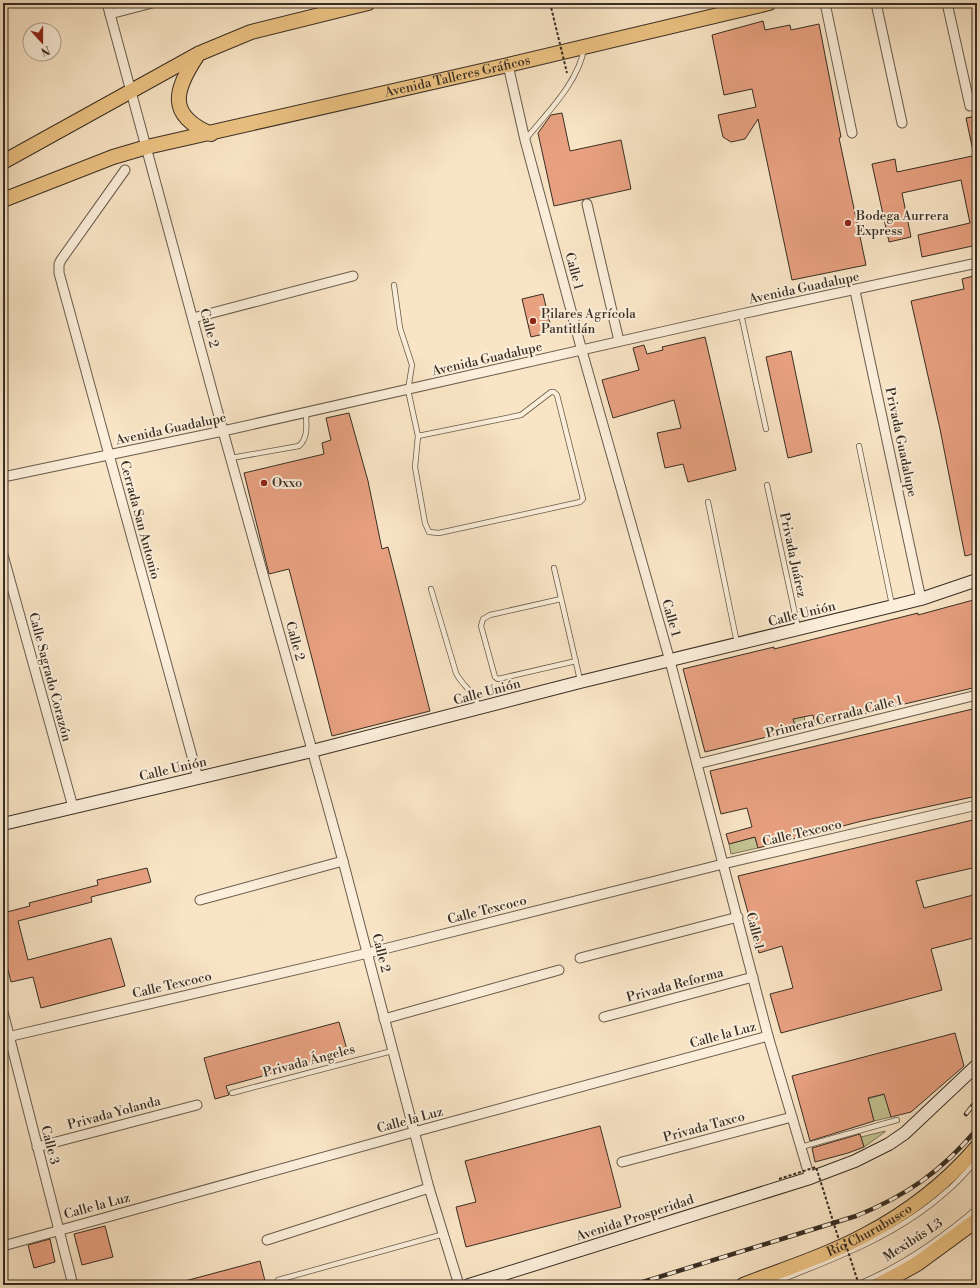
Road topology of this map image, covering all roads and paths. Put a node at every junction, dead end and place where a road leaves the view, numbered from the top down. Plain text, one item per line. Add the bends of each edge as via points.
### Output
1 (107, 3) edge
2 (152, 3) edge
3 (368, 3) edge
4 (550, 3) edge
5 (769, 3) edge
6 (825, 3) edge
7 (876, 3) edge
8 (947, 3) edge
9 (110, 14) junction
10 (584, 46) junction
11 (198, 54) junction
12 (508, 65) junction
13 (567, 73) dead end
14 (131, 90) junction
15 (970, 106) dead end
16 (902, 123) dead end
17 (212, 134) junction
18 (852, 134) dead end
19 (525, 140) junction
20 (147, 147) junction
21 (3, 162) edge
22 (125, 170) dead end
23 (3, 200) edge
24 (587, 204) dead end
25 (977, 263) edge
26 (353, 276) dead end
27 (394, 285) dead end
28 (855, 291) junction
29 (741, 314) junction
30 (193, 318) junction
31 (620, 342) junction
32 (582, 350) junction
33 (408, 390) junction
34 (306, 412) junction
35 (766, 429) dead end
36 (223, 431) junction
37 (418, 436) junction
38 (859, 446) dead end
39 (109, 456) junction
40 (231, 458) junction
41 (3, 477) edge
42 (767, 485) dead end
43 (708, 502) dead end
44 (3, 555) edge
45 (554, 568) dead end
46 (977, 580) edge
47 (431, 589) dead end
48 (561, 599) junction
49 (921, 599) junction
50 (893, 606) junction
51 (798, 630) junction
52 (738, 644) junction
53 (670, 660) junction
54 (576, 661) junction
55 (580, 682) junction
56 (977, 695) edge
57 (480, 709) junction
58 (312, 751) junction
59 (697, 764) junction
60 (198, 778) junction
61 (977, 805) edge
62 (73, 807) junction
63 (3, 824) edge
64 (343, 861) junction
65 (723, 864) junction
66 (200, 900) dead end
67 (738, 917) junction
68 (368, 953) junction
69 (580, 958) dead end
70 (559, 970) dead end
71 (753, 977) junction
72 (3, 1012) edge
73 (604, 1017) dead end
74 (384, 1019) junction
75 (768, 1036) junction
76 (6, 1037) edge
77 (392, 1051) junction
78 (977, 1065) edge
79 (232, 1093) dead end
80 (197, 1105) dead end
81 (792, 1117) junction
82 (897, 1120) dead end
83 (414, 1132) junction
84 (37, 1147) junction
85 (801, 1147) junction
86 (977, 1147) edge
87 (977, 1160) edge
88 (622, 1162) dead end
89 (810, 1178) junction
90 (779, 1179) dead end
91 (429, 1188) junction
92 (977, 1208) edge
93 (977, 1220) edge
94 (59, 1230) junction
95 (444, 1234) junction
96 (844, 1239) dead end
97 (267, 1240) dead end
98 (839, 1240) dead end
99 (3, 1246) edge
100 (278, 1280) dead end
101 (74, 1285) edge
102 (459, 1285) edge
103 (469, 1285) edge
104 (743, 1285) edge
105 (768, 1285) edge
106 (858, 1285) edge
107 (879, 1285) edge

1 - 9 street, Calle 2
2 - 9 street
3 - 11 main road via 250,32
4 - 13 path, bridge
5 - 10 main road, Avenida Talleres Gráficos
6 - 18 street
7 - 16 street
8 - 15 street
9 - 14 street, Calle 2
10 - 12 main road, Avenida Talleres Gráficos
10 - 19 lane via 582,59 564,92
11 - 14 main road
11 - 17 main road via 179,90 179,102 187,120 195,127
12 - 17 main road, Avenida Talleres Gráficos
12 - 19 street, Calle 1
14 - 20 street, Calle 2
14 - 21 main road
17 - 20 main road, Avenida Talleres Gráficos
19 - 32 street, Calle 1
20 - 23 main road, Avenida Talleres Gráficos via 113,157
20 - 30 street, Calle 2
22 - 39 street, Cerrada San Antonio via 61,260 58,269
24 - 31 street
25 - 28 street, Avenida Guadalupe
26 - 30 street
27 - 33 lane via 400,328 412,364
28 - 29 street, Avenida Guadalupe
28 - 49 street, Privada Guadalupe
29 - 31 street, Avenida Guadalupe
29 - 35 lane
30 - 36 street, Calle 2
31 - 32 street, Avenida Guadalupe
32 - 33 street, Avenida Guadalupe
32 - 53 street, Calle 1
33 - 34 street, Avenida Guadalupe
33 - 37 lane
34 - 36 street, Avenida Guadalupe
34 - 40 lane via 306,436 299,446
36 - 39 street, Avenida Guadalupe
36 - 40 street, Calle 2
37 - 37 lane via 521,415 554,392 557,395 583,499 580,502 439,534 429,532 425,523 415,467
38 - 50 lane
39 - 41 street, Avenida Guadalupe
39 - 60 street, Cerrada San Antonio
40 - 58 street, Calle 2
42 - 51 lane, Privada Juárez
43 - 52 lane
44 - 62 street, Calle Sagrado Corazón
45 - 48 lane
46 - 49 street, Calle Unión
47 - 57 lane via 456,673 474,694
48 - 54 lane
48 - 54 lane via 490,615 483,619 481,626 495,677 498,679
49 - 50 street, Calle Unión
50 - 51 street, Calle Unión
51 - 52 street, Calle Unión
52 - 53 street, Calle Unión
53 - 55 street, Calle Unión
53 - 59 street, Calle 1
54 - 55 lane
55 - 57 street, Calle Unión
56 - 59 street, Primera Cerrada Calle 1
57 - 58 street, Calle Unión
58 - 60 street, Calle Unión
58 - 64 street, Calle 2
59 - 65 street, Calle 1
60 - 62 street, Calle Unión
61 - 65 street, Calle Texcoco
62 - 63 street, Calle Unión
64 - 66 street
64 - 68 street, Calle 2
65 - 67 street, Calle 1
65 - 68 street, Calle Texcoco
67 - 69 street
67 - 71 street, Calle 1
68 - 74 street, Calle 2
68 - 76 street, Calle Texcoco
70 - 74 street
71 - 73 street, Privada Reforma
71 - 75 street, Calle 1
72 - 76 street, Calle 3
74 - 77 street, Calle 2
75 - 81 street, Calle 1
75 - 83 street, Calle la Luz
76 - 84 street, Calle 3
77 - 79 lane, Privada Ángeles
77 - 83 street, Calle 2
78 - 89 street, Avenida Prosperidad via 889,1144 856,1161
80 - 84 street, Privada Yolanda
81 - 85 street, Calle 1
81 - 88 street, Privada Taxco
82 - 85 lane
83 - 91 street, Calle 2
83 - 94 street, Calle la Luz
84 - 94 street, Calle 3
85 - 89 street, Calle 1
86 - 104 main road, Río Churubusco via 934,1189 882,1225 849,1243
87 - 105 lane, Mexibús L3 via 946,1192 907,1221 851,1252
89 - 103 street, Avenida Prosperidad
90 - 98 path, bridge via 816,1168
91 - 95 street, Calle 2
91 - 97 street
92 - 106 lane, Mexibús L3 via 919,1252
93 - 107 main road via 923,1260
94 - 99 street, Calle la Luz
94 - 101 street, Calle 3
95 - 100 lane
95 - 102 street, Calle 2
96 - 106 path, bridge

